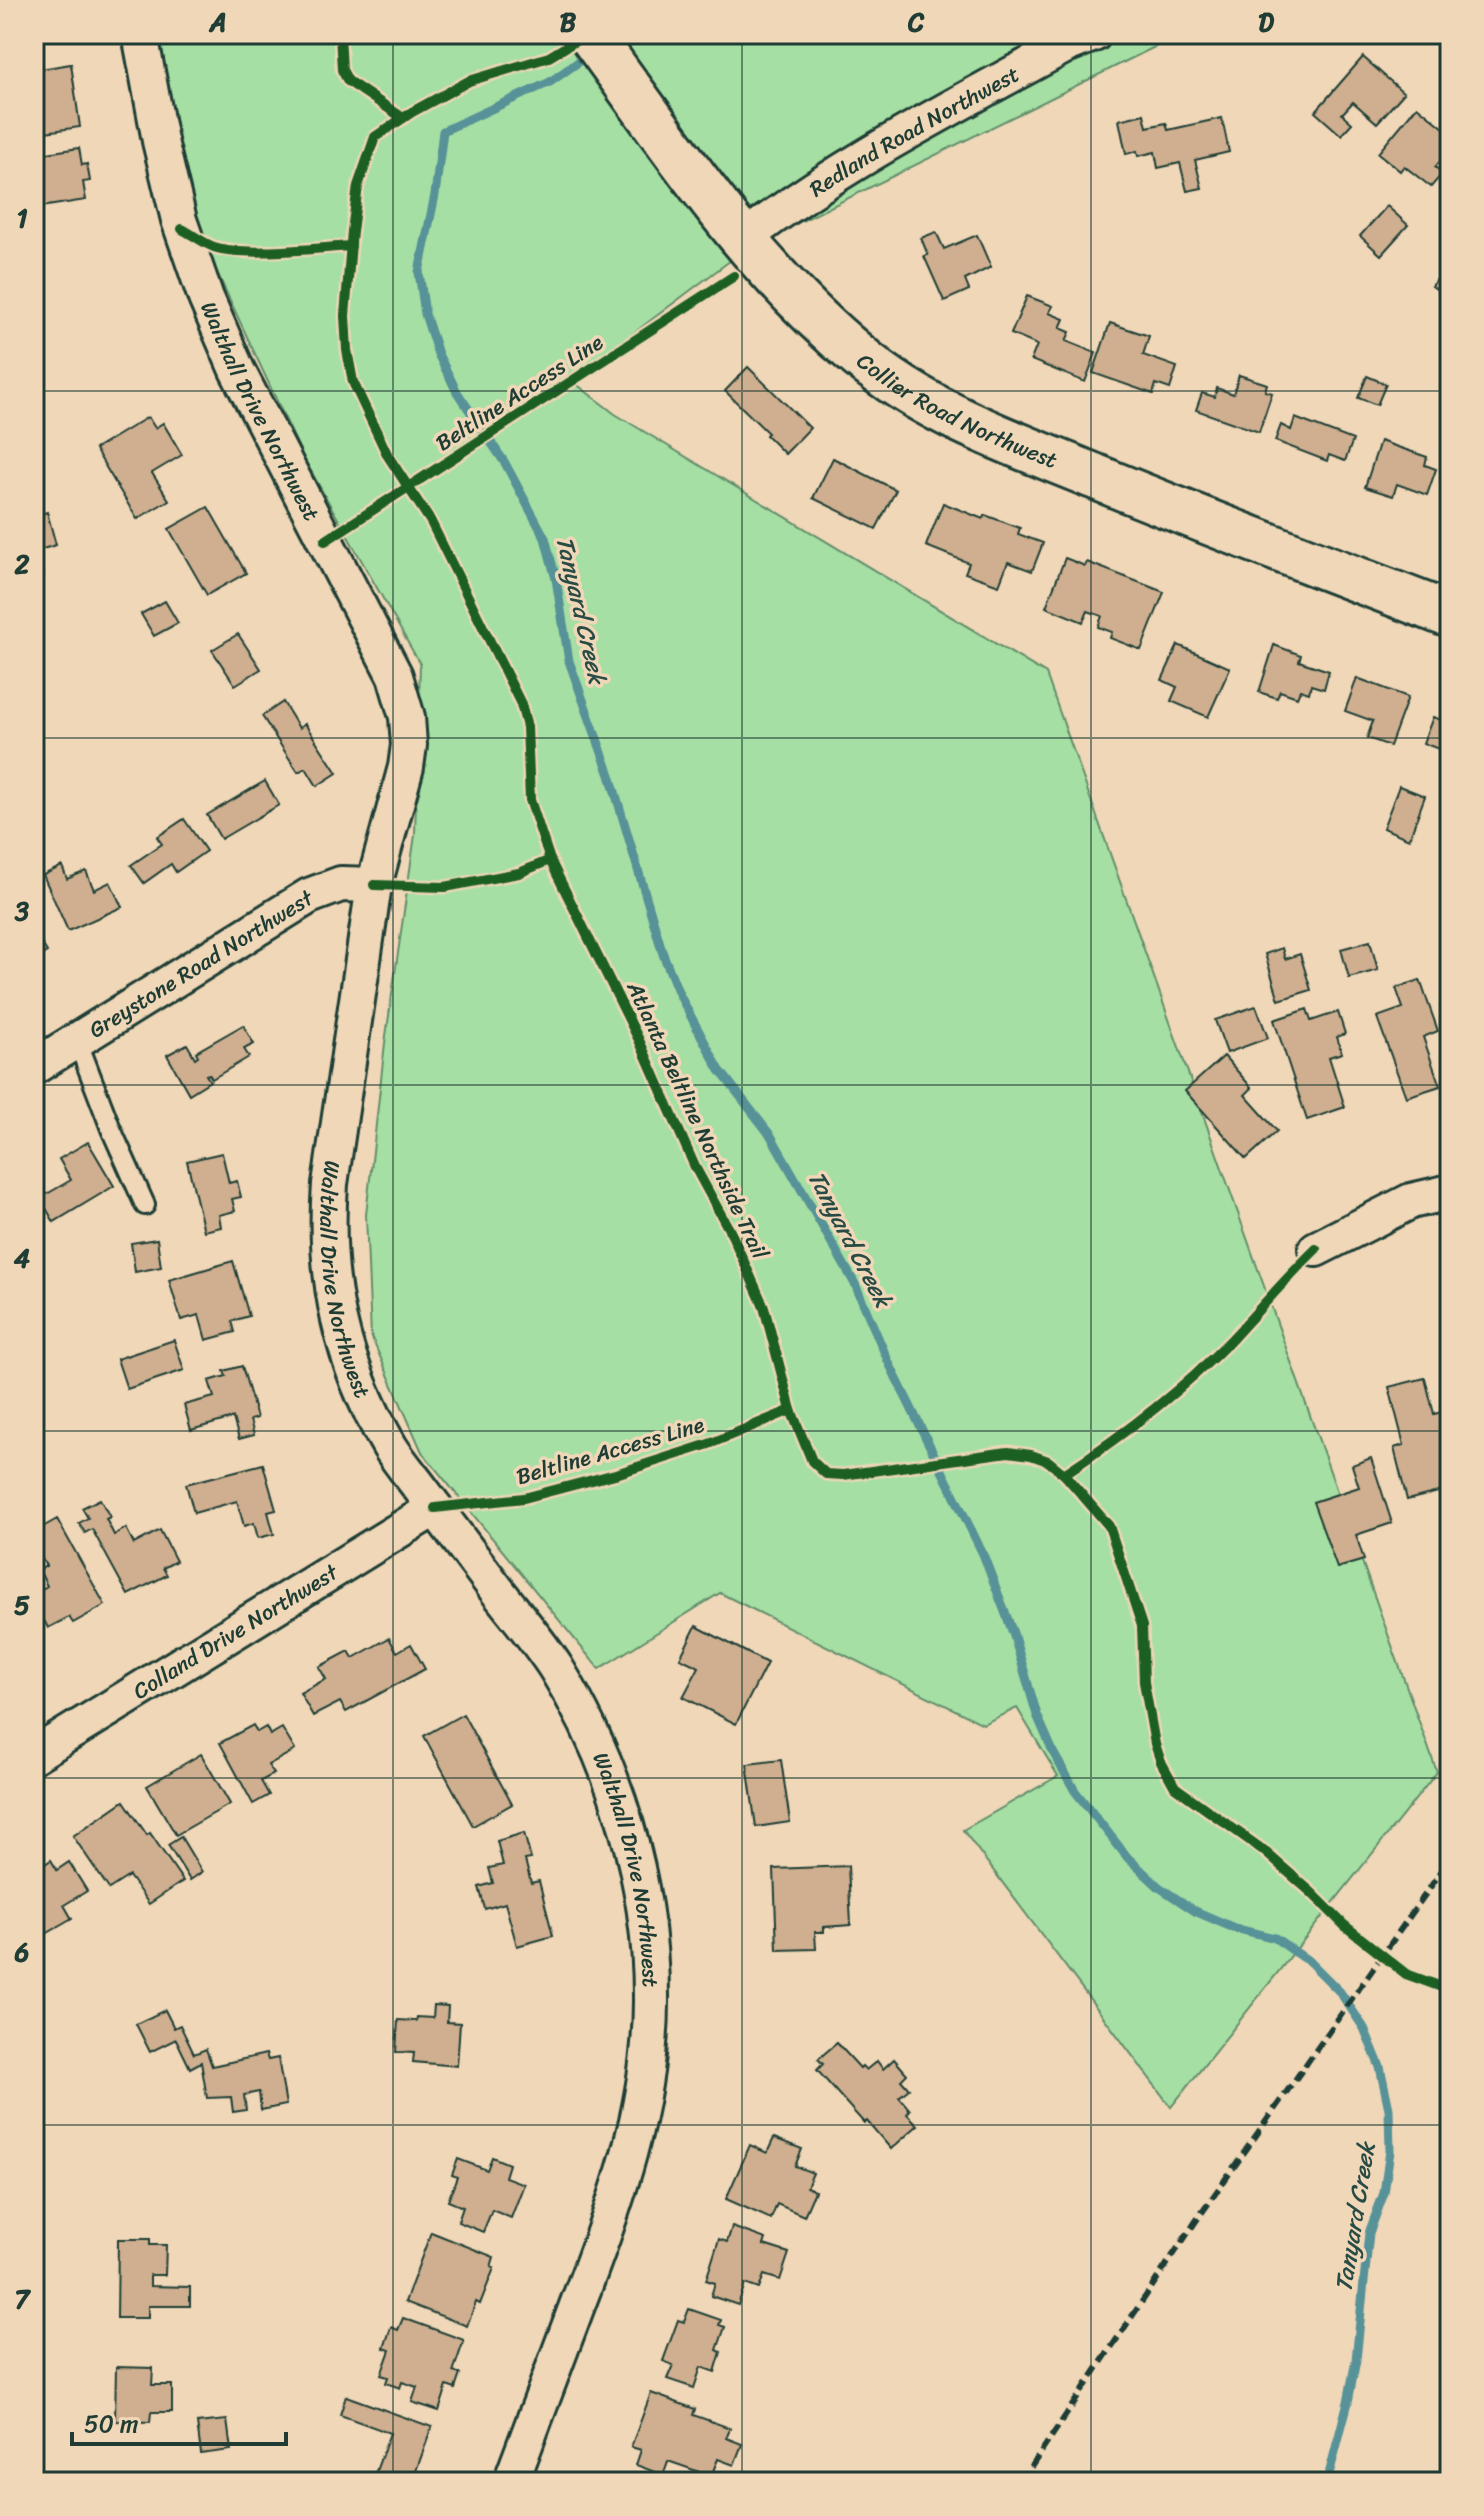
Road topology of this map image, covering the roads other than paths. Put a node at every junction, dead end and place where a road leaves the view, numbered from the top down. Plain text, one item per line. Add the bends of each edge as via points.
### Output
1 (140, 34) edge
2 (590, 34) edge
3 (1094, 34) edge
4 (742, 240) junction
5 (1450, 615) edge
6 (374, 885) junction
7 (77, 1040) junction
8 (34, 1067) edge
9 (1450, 1192) edge
10 (145, 1205) dead end
11 (1316, 1249) dead end
12 (435, 1508) junction
13 (34, 1755) edge
14 (511, 2482) edge

1 - 6 street, Walthall Drive Northwest via 179,220 206,298 237,370 395,676 407,717 406,767
2 - 4 street, Collier Road Northwest
3 - 4 street, Redland Road Northwest via 880,147 788,204
4 - 5 street, Collier Road Northwest via 860,358 911,395 965,423 1219,527
6 - 7 street, Greystone Road Northwest via 341,884 309,896
6 - 12 street, Walthall Drive Northwest via 330,1184 329,1267 341,1336 362,1395 392,1450
7 - 8 street, Greystone Road Northwest
7 - 10 lane
9 - 11 street via 1411,1201
12 - 13 street, Colland Drive Northwest
12 - 14 street, Walthall Drive Northwest via 554,1665 586,1720 633,1850 647,1923 651,1997 647,2071 636,2134 616,2205

